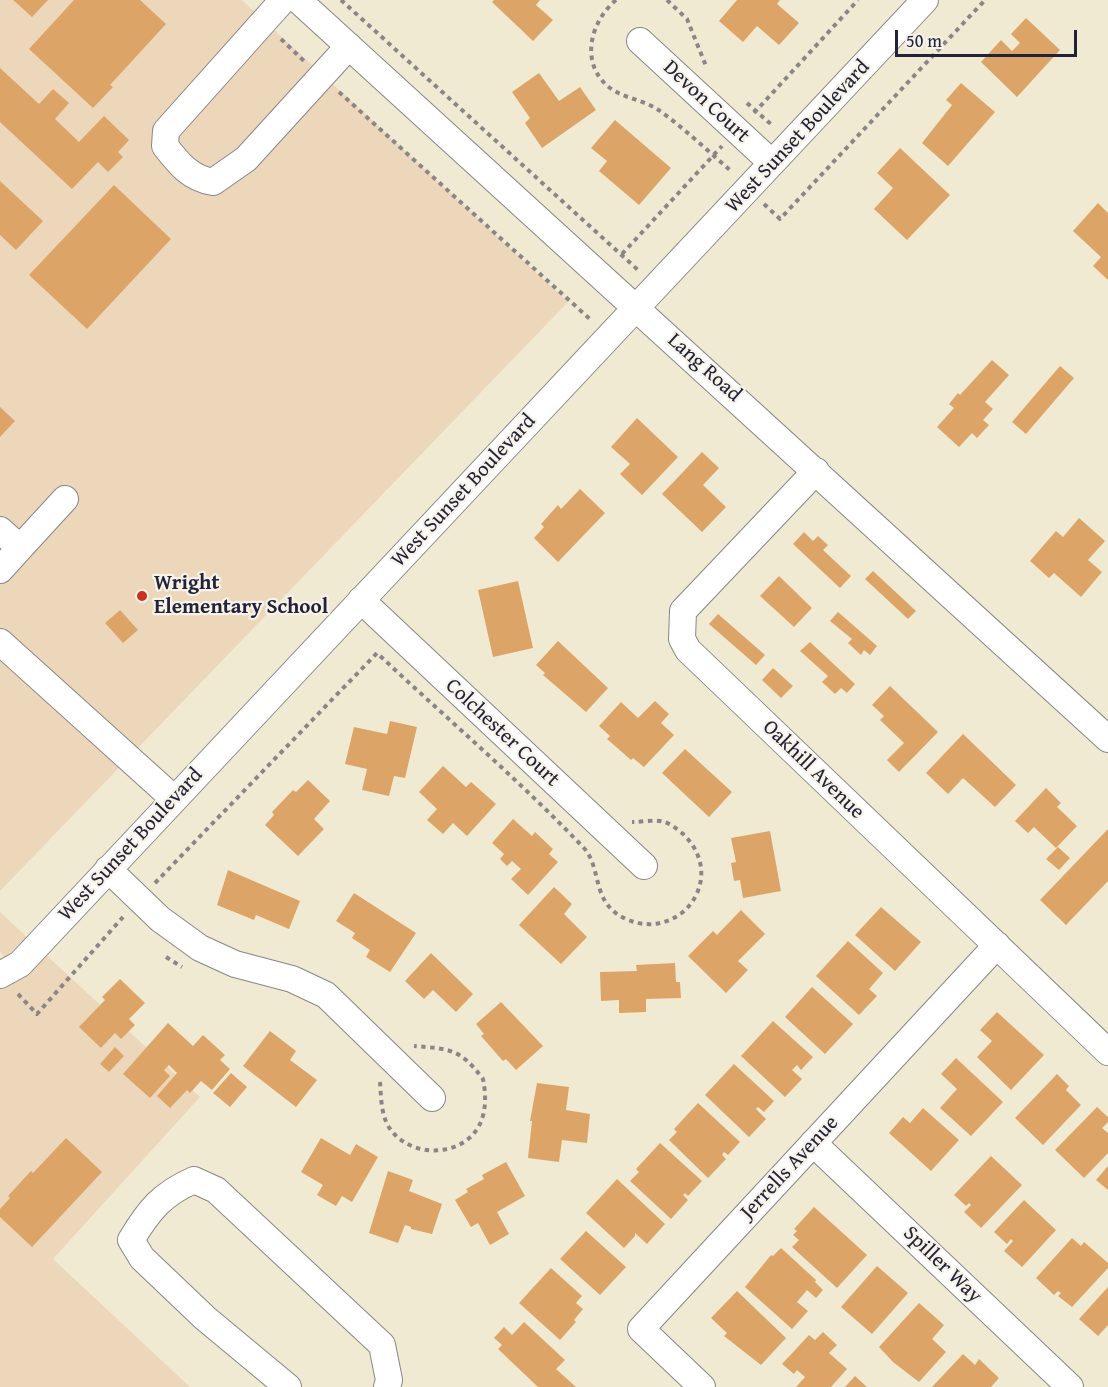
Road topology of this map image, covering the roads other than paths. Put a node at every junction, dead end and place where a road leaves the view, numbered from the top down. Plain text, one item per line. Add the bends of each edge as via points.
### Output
1 (283, 0) edge
2 (298, 0) edge
3 (925, 0) edge
4 (640, 41) dead end
5 (349, 46) junction
6 (772, 164) junction
7 (637, 308) junction
8 (816, 471) junction
9 (65, 499) dead end
10 (0, 530) edge
11 (20, 548) junction
12 (0, 570) edge
13 (361, 600) junction
14 (0, 642) edge
15 (1108, 739) edge
16 (174, 800) junction
17 (644, 866) dead end
18 (108, 869) junction
19 (997, 945) junction
20 (0, 975) edge
21 (1108, 1052) edge
22 (432, 1098) dead end
23 (813, 1143) junction
24 (288, 1387) edge
25 (387, 1387) edge
26 (702, 1387) edge
27 (1070, 1387) edge

1 - 5 street via 166,131 165,146 198,180 213,182 223,178 246,159
2 - 5 street, Lang Road
3 - 6 street, West Sunset Boulevard
4 - 6 street, Devon Court
5 - 7 street, Lang Road
6 - 7 street, West Sunset Boulevard
7 - 8 street, Lang Road
7 - 13 street, West Sunset Boulevard
8 - 15 street, Lang Road
8 - 19 street, Oakhill Avenue via 683,611 682,639 688,650
9 - 11 street
10 - 11 street
11 - 12 street
13 - 16 street, West Sunset Boulevard
13 - 17 street, Colchester Court
14 - 16 street
16 - 18 street, West Sunset Boulevard
18 - 20 street, West Sunset Boulevard via 20,964
18 - 22 street via 160,919 200,948 235,964 292,979 326,995
19 - 21 street, Oakhill Avenue
19 - 23 street, Jerrells Avenue
23 - 26 street, Jerrells Avenue via 640,1329
23 - 27 street, Spiller Way
24 - 25 street via 205,1318 142,1258 131,1240 149,1210 175,1188 194,1180 216,1190 373,1336 382,1345

